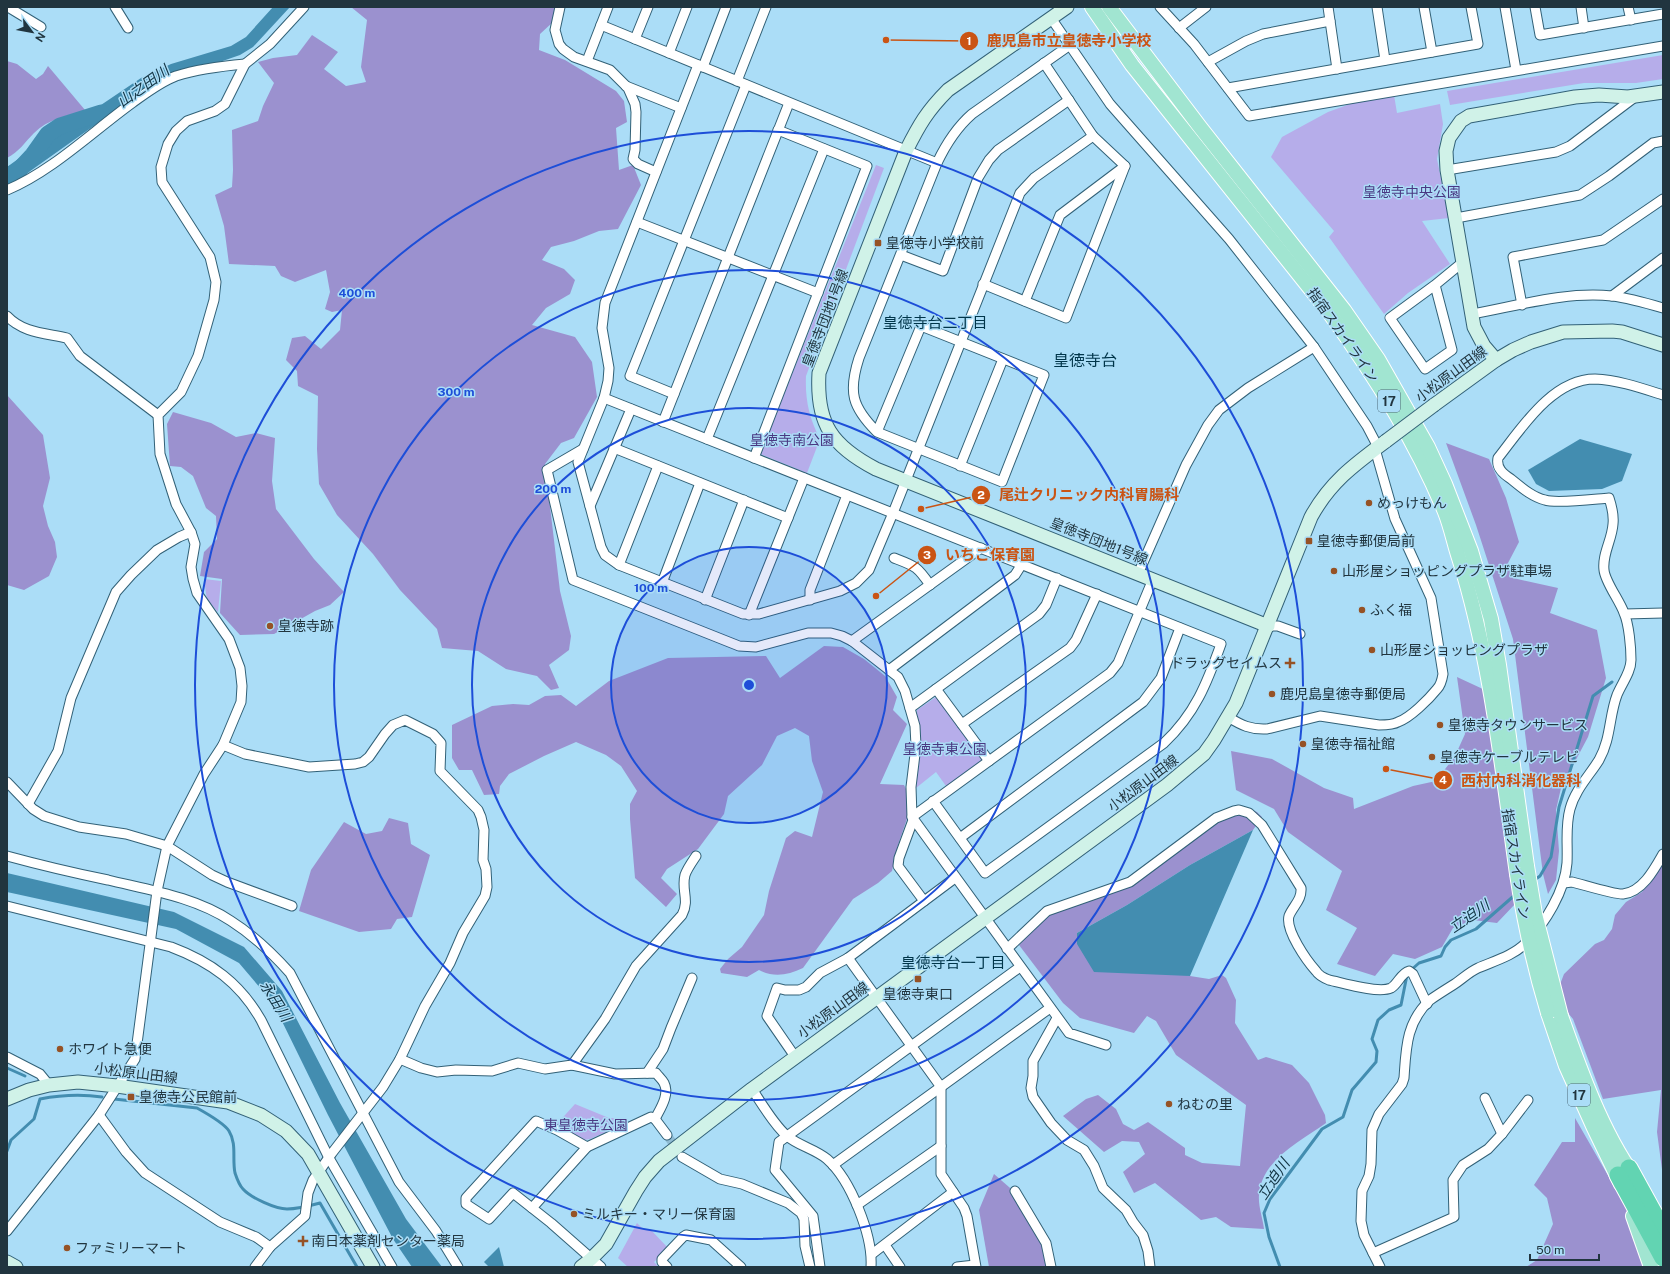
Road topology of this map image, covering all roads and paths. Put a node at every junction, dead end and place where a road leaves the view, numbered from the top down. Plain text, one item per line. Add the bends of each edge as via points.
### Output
1 (8, 7) edge
2 (115, 7) edge
3 (304, 7) edge
4 (560, 7) edge
5 (608, 7) edge
6 (648, 7) edge
7 (687, 7) edge
8 (726, 7) edge
9 (766, 7) edge
10 (1092, 7) edge
11 (1109, 7) edge
12 (1160, 7) edge
13 (1206, 7) edge
14 (1328, 7) edge
15 (1376, 7) edge
16 (1424, 7) edge
17 (1471, 7) edge
18 (1505, 7) edge
19 (1535, 7) edge
20 (1581, 7) edge
21 (1628, 7) edge
22 (1059, 12) edge
23 (1663, 14) edge
24 (1631, 20) junction
25 (1330, 21) junction
26 (601, 25) junction
27 (41, 27) dead end
28 (128, 28) dead end
29 (1179, 28) junction
30 (1584, 28) junction
31 (635, 39) junction
32 (1070, 45) junction
33 (1663, 46) edge
34 (1432, 52) junction
35 (669, 53) junction
36 (1385, 60) junction
37 (587, 61) junction
38 (1208, 62) junction
39 (1044, 63) junction
40 (245, 64) junction
41 (700, 66) junction
42 (1338, 69) junction
43 (1516, 70) junction
44 (742, 83) junction
45 (626, 86) junction
46 (1228, 88) junction
47 (1663, 92) edge
48 (1636, 96) junction
49 (1069, 100) junction
50 (789, 103) junction
51 (681, 108) junction
52 (778, 130) junction
53 (1093, 136) junction
54 (1663, 141) edge
55 (824, 149) junction
56 (906, 151) junction
57 (937, 164) junction
58 (1125, 166) junction
59 (1447, 170) junction
60 (656, 172) junction
61 (7, 190) edge
62 (1663, 199) edge
63 (1456, 218) junction
64 (637, 222) junction
65 (684, 240) junction
66 (901, 255) junction
67 (728, 258) junction
68 (1663, 258) edge
69 (1463, 262) junction
70 (773, 275) junction
71 (983, 284) junction
72 (1435, 285) junction
73 (818, 293) junction
74 (1612, 296) junction
75 (1025, 301) junction
76 (1522, 305) junction
77 (1663, 308) edge
78 (1472, 314) junction
79 (7, 316) edge
80 (960, 342) junction
81 (1663, 345) edge
82 (1314, 347) junction
83 (1003, 359) junction
84 (1496, 360) junction
85 (674, 394) junction
86 (1663, 395) edge
87 (604, 398) junction
88 (631, 408) junction
89 (158, 415) junction
90 (663, 422) junction
91 (877, 432) junction
92 (707, 439) junction
93 (1380, 446) junction
94 (614, 448) junction
95 (583, 449) junction
96 (918, 449) junction
97 (754, 458) junction
98 (658, 466) junction
99 (960, 466) junction
100 (804, 478) junction
101 (906, 480) junction
102 (700, 483) junction
103 (847, 495) junction
104 (744, 500) junction
105 (590, 506) junction
106 (893, 513) junction
107 (788, 518) junction
108 (191, 532) junction
109 (980, 548) junction
110 (894, 558) dead end
111 (1022, 564) junction
112 (619, 565) junction
113 (1138, 574) junction
114 (1057, 578) junction
115 (1153, 580) junction
116 (662, 583) junction
117 (930, 585) junction
118 (1097, 594) junction
119 (705, 600) junction
120 (810, 600) junction
121 (1140, 611) junction
122 (1663, 613) edge
123 (1625, 614) junction
124 (750, 615) junction
125 (1268, 626) junction
126 (1180, 628) junction
127 (1300, 634) dead end
128 (852, 641) junction
129 (889, 670) junction
130 (936, 689) junction
131 (910, 708) junction
132 (1228, 717) junction
133 (962, 724) junction
134 (223, 745) junction
135 (989, 761) junction
136 (7, 782) edge
137 (933, 801) junction
138 (28, 804) junction
139 (913, 818) junction
140 (960, 838) junction
141 (167, 846) junction
142 (1663, 854) edge
143 (7, 856) edge
144 (696, 856) dead end
145 (1522, 870) junction
146 (955, 878) junction
147 (1564, 883) junction
148 (157, 892) junction
149 (924, 900) junction
150 (7, 906) edge
151 (292, 906) dead end
152 (985, 919) junction
153 (150, 943) junction
154 (1007, 949) junction
155 (848, 958) junction
156 (1020, 967) junction
157 (692, 978) dead end
158 (876, 999) junction
159 (1427, 1004) junction
160 (1050, 1008) junction
161 (1058, 1018) junction
162 (911, 1046) junction
163 (1106, 1046) dead end
164 (7, 1057) edge
165 (796, 1058) junction
166 (400, 1059) junction
167 (572, 1064) junction
168 (647, 1073) junction
169 (48, 1085) junction
170 (117, 1086) junction
171 (941, 1087) junction
172 (752, 1090) junction
173 (1485, 1098) dead end
174 (7, 1099) edge
175 (1528, 1100) dead end
176 (363, 1113) junction
177 (99, 1115) junction
178 (655, 1119) junction
179 (1502, 1134) junction
180 (667, 1135) tunnel mouth
181 (788, 1136) junction
182 (941, 1146) junction
183 (588, 1147) junction
184 (330, 1156) junction
185 (682, 1157) tunnel mouth
186 (833, 1165) junction
187 (319, 1172) junction
188 (1623, 1172) junction
189 (1015, 1191) dead end
190 (953, 1192) junction
191 (857, 1205) junction
192 (532, 1208) junction
193 (1663, 1214) edge
194 (1663, 1230) edge
195 (7, 1231) edge
196 (885, 1245) junction
197 (270, 1247) junction
198 (1373, 1253) junction
199 (872, 1254) junction
200 (1663, 1258) edge
201 (7, 1262) edge
202 (591, 1264) edge
203 (976, 1266) edge
204 (16, 1267) edge
205 (255, 1267) edge
206 (372, 1267) edge
207 (392, 1267) edge
208 (458, 1267) edge
209 (667, 1267) edge
210 (741, 1267) edge
211 (810, 1267) edge
212 (820, 1267) edge
213 (871, 1267) edge
214 (900, 1267) edge
215 (957, 1267) edge
216 (1051, 1267) edge
217 (1150, 1267) edge
218 (1380, 1267) edge
219 (1651, 1267) edge

1 - 27 street
2 - 28 street
3 - 40 street via 270,44
4 - 37 street via 555,30 559,44 567,54
5 - 26 street
6 - 31 street
7 - 35 street
8 - 41 street
9 - 44 street
10 - 145 main road, 指宿スカイライン / 17 via 1132,65 1328,310 1362,358 1421,456 1445,513 1470,592 1487,672
11 - 145 main road, 指宿スカイライン / 17 via 1344,310 1378,359 1428,447 1470,551 1491,619 1499,665
12 - 29 street
13 - 29 street
14 - 25 street
15 - 36 street
16 - 34 street
17 - 34 street via 1478,44
18 - 43 street
19 - 30 street via 1540,35
20 - 30 street
21 - 24 street
22 - 32 street
22 - 56 street, 皇徳寺団地1号線 via 948,90 922,119
23 - 24 street
24 - 30 street
25 - 38 street via 1263,34
25 - 42 street
26 - 31 street
26 - 37 street
29 - 38 street
31 - 35 street
32 - 39 street
32 - 82 street via 1110,104 1229,239
33 - 43 street
34 - 36 street
35 - 41 street
36 - 42 street
37 - 45 street via 610,70
38 - 46 street
39 - 49 street
39 - 57 street via 962,123 948,142
40 - 61 street via 196,71 175,77 153,88 40,173
40 - 89 street via 225,104 215,111 187,121 176,131 168,144 161,167 162,182 210,257 216,282 214,300 198,356 181,392
41 - 44 street
41 - 51 street
42 - 46 street
43 - 46 street via 1249,116
44 - 50 street
44 - 65 street
45 - 51 street
45 - 60 street via 636,112 633,159
47 - 48 street
48 - 59 street via 1570,146 1556,152
48 - 59 street via 1575,97 1469,116 1461,121 1449,138 1446,151
49 - 53 street
49 - 66 street via 998,150 989,160 978,178 943,271
50 - 52 street
50 - 56 street
51 - 60 street
52 - 55 street
52 - 67 street
53 - 58 street
53 - 71 street via 1024,188
54 - 63 street via 1653,143 1580,195
55 - 70 street
55 - 73 street via 868,166
56 - 57 street
56 - 101 street, 皇徳寺団地1号線 via 819,373 818,393 827,428 838,445 876,469
57 - 66 street
58 - 75 street via 1060,215
58 - 75 street via 1066,318
59 - 63 street
60 - 64 street
62 - 76 street via 1603,240 1513,257
63 - 69 street
64 - 65 street
64 - 87 street via 602,315 609,368
65 - 67 street
65 - 85 street via 630,376
66 - 91 street via 859,358 854,379 856,406
67 - 70 street
67 - 85 street
68 - 74 street
69 - 72 street
69 - 78 street
70 - 73 street
70 - 92 street
71 - 75 street
71 - 80 street
72 - 72 street via 1452,350 1424,369 1390,318
73 - 97 street
74 - 76 street via 1580,296
74 - 77 street
76 - 78 street
78 - 84 street via 1478,336
79 - 89 street via 14,324 27,331 67,338 80,356
80 - 83 street
80 - 91 street via 921,326
80 - 96 street
81 - 84 street, 小松原山田線 via 1622,332 1563,332 1531,342
82 - 93 street
82 - 113 street via 1248,388 1219,410 1186,465
83 - 99 street
83 - 99 street via 1044,375 1002,482
84 - 93 street, 小松原山田線, bridge
85 - 90 street
86 - 123 street via 1611,380 1592,379 1575,383 1555,393 1545,402 1497,462 1504,475 1546,501 1609,498 1614,524 1604,556 1604,573
87 - 88 street
87 - 95 street
88 - 90 street
88 - 94 street
89 - 108 street via 160,454 176,504
90 - 92 street
91 - 96 street
92 - 97 street
93 - 125 street, 小松原山田線 via 1340,477 1320,501
93 - 132 street via 1395,519 1431,598 1443,674 1442,682 1438,689 1407,718 1398,723 1379,725 1320,716 1258,729 1241,725
94 - 98 street
94 - 105 street
95 - 105 street via 578,462
95 - 128 street via 547,470 573,580 739,646 756,646 816,631 831,632
96 - 99 street
96 - 101 street
97 - 100 street
98 - 102 street
98 - 112 street
100 - 103 street
100 - 107 street
101 - 106 street
101 - 113 street, 皇徳寺団地1号線
102 - 104 street
102 - 116 street
103 - 106 street
103 - 120 street via 810,590
104 - 107 street
104 - 119 street
105 - 112 street via 601,547 605,555
106 - 109 street
106 - 120 street via 869,570 863,577 848,588
107 - 124 street
108 - 134 street via 195,544 191,567 198,593 229,639 240,668 241,702
108 - 138 street via 158,550 116,592 71,698 58,751
109 - 111 street
109 - 117 street
110 - 117 street via 914,565
111 - 114 street
111 - 129 street via 1015,575
112 - 116 street
113 - 115 street, 皇徳寺団地1号線
114 - 118 street
114 - 130 street via 1046,605 1039,614
115 - 121 street
115 - 125 street, 皇徳寺団地1号線
116 - 119 street
117 - 128 street
118 - 121 street
118 - 133 street via 1070,648
119 - 124 street
120 - 124 street
121 - 126 street
121 - 135 street via 1118,663 1110,673
122 - 123 street
123 - 147 street via 1631,661 1617,694 1604,750 1577,791 1570,807
125 - 127 street via 1278,626
125 - 132 street, 小松原山田線
126 - 140 street via 1161,678 1143,702
126 - 140 street via 1221,644 1200,698 1177,730 985,873
128 - 129 street
129 - 131 street via 902,683
130 - 131 street
130 - 133 street
131 - 139 street via 916,742 911,786
132 - 152 street, 小松原山田線 via 1208,750 1192,766
133 - 135 street
134 - 141 street via 204,774
134 - 166 street via 245,754 309,767 355,764 369,758 384,734 393,725 405,720 433,734 441,743 440,771 478,810 481,818 487,886 480,907 462,933 450,963
135 - 137 street
136 - 138 street
137 - 139 street
137 - 140 street
138 - 141 street via 44,816 79,827 126,834
139 - 146 street
139 - 149 street via 898,866
141 - 148 street
141 - 151 street via 217,877
142 - 147 street via 1637,889 1622,895 1572,882
143 - 148 street
144 - 167 street via 685,874 687,901 682,915 636,966 605,1019
145 - 188 main road, 指宿スカイライン / 17, bridge via 1524,920 1534,967 1554,1014 1566,1066 1593,1126
146 - 149 street
146 - 152 street
147 - 159 street via 1548,914 1526,943 1516,951 1474,970
148 - 153 street
148 - 176 street via 205,907 231,920 280,961 300,990
149 - 155 street
150 - 153 street
152 - 154 street
152 - 158 street, 小松原山田線
153 - 170 street via 135,1059
153 - 184 street via 186,953 212,967 230,980 251,1003
154 - 156 street
154 - 159 street via 1047,911 1130,882 1216,818 1239,810 1249,813 1262,825 1301,888 1301,896 1289,916 1288,926 1316,972 1329,980 1379,990 1390,988 1409,972 1413,974
155 - 158 street
155 - 165 street via 820,973 806,987 799,990 777,988 767,1016
156 - 160 street
156 - 162 street
157 - 168 street via 663,1049
158 - 162 street
158 - 165 street, 小松原山田線
159 - 198 street via 1409,1031 1402,1084 1379,1114 1372,1130 1371,1164 1362,1191 1361,1206 1364,1235
160 - 161 street
160 - 171 street
161 - 163 street via 1069,1033
161 - 217 street via 1033,1061 1033,1097 1051,1123 1067,1140 1084,1150 1103,1188 1126,1210 1143,1235
162 - 171 street
162 - 181 street
164 - 169 street via 40,1074
165 - 172 street, 小松原山田線
166 - 167 street via 427,1071 437,1072 492,1071 518,1063 545,1069
166 - 176 street
167 - 168 street via 615,1074
168 - 178 street via 656,1073 666,1090 664,1102
169 - 170 street, 小松原山田線 via 78,1082
169 - 174 street, 小松原山田線
170 - 177 street
170 - 187 street, 小松原山田線 via 228,1102 261,1114 286,1131 308,1154
171 - 182 street
171 - 186 street
172 - 181 street
172 - 202 street, 小松原山田線 via 659,1161 644,1177 606,1244
173 - 179 street
175 - 179 street
176 - 184 street
176 - 208 street via 399,1182 436,1231
177 - 195 street
177 - 197 street via 126,1152 145,1172 220,1222 256,1237
178 - 180 street
178 - 183 street via 651,1117
179 - 198 street via 1488,1149 1462,1165 1453,1180 1454,1217
181 - 186 street via 817,1152
181 - 212 street via 779,1142 775,1170 813,1216
182 - 190 street via 941,1174
182 - 191 street
183 - 192 street
183 - 192 street via 536,1121 466,1198 466,1204 488,1219 513,1193
184 - 187 street
184 - 207 street
185 - 211 street via 720,1179 742,1184 795,1208 804,1219 805,1246
186 - 191 street via 851,1191
187 - 197 street via 308,1193 305,1216
187 - 206 street, 小松原山田線
188 - 193 main road
188 - 194 highway, 17
188 - 200 highway, 17
188 - 219 main road
189 - 216 street via 1046,1243
190 - 196 street
190 - 203 street via 967,1216
191 - 199 street
192 - 202 street via 551,1223
196 - 199 street
196 - 214 street
197 - 205 street
198 - 218 street
199 - 213 street
201 - 204 street
203 - 215 street
209 - 210 street via 662,1259 686,1235 711,1240

